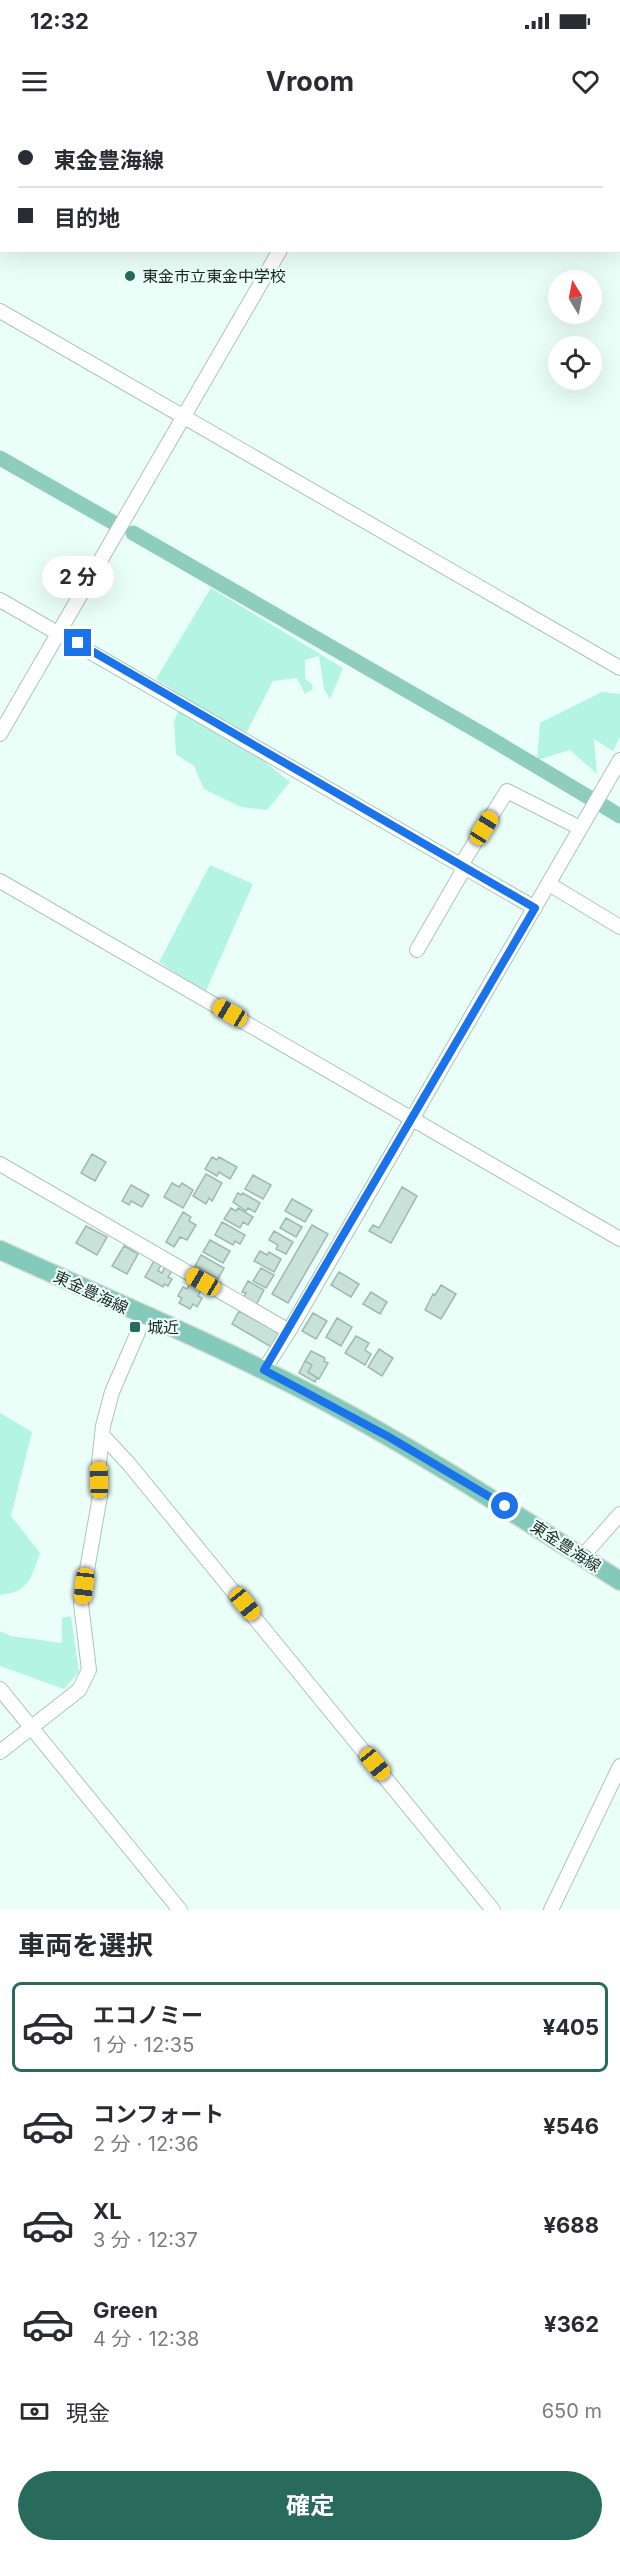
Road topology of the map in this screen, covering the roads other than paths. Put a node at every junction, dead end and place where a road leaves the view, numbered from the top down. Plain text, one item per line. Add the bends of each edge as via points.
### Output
1 (279, 252) edge
2 (0, 311) edge
3 (185, 417) junction
4 (0, 600) edge
5 (59, 632) junction
6 (620, 668) edge
7 (0, 734) edge
8 (620, 760) edge
9 (580, 828) junction
10 (463, 866) junction
11 (0, 881) edge
12 (549, 884) junction
13 (535, 908) junction
14 (620, 927) edge
15 (417, 950) dead end
16 (412, 1118) junction
17 (0, 1164) edge
18 (620, 1239) edge
19 (0, 1250) edge
20 (145, 1316) junction
21 (289, 1331) junction
22 (264, 1370) junction
23 (102, 1435) junction
24 (620, 1514) edge
25 (582, 1557) junction
26 (620, 1581) edge
27 (0, 1689) edge
28 (30, 1727) junction
29 (0, 1752) edge
30 (620, 1766) edge
31 (180, 1910) edge
32 (493, 1910) edge
33 (551, 1910) edge

1 - 3 street
2 - 3 street
3 - 5 street
3 - 6 street
4 - 5 street
5 - 7 street
5 - 10 street
8 - 9 street
9 - 10 street via 507,791
9 - 12 street
10 - 13 street
10 - 15 street
11 - 16 street
12 - 13 street
12 - 14 street
13 - 16 street
16 - 18 street
16 - 21 street
17 - 21 street
19 - 20 main road, 東金豊海線
20 - 22 main road, 東金豊海線
20 - 23 street via 112,1392
21 - 22 street
22 - 25 main road, 東金豊海線 via 399,1442
23 - 28 street via 100,1496 81,1604 89,1670 79,1690
23 - 32 street
24 - 25 street
25 - 26 main road, 東金豊海線
27 - 28 street
28 - 29 street
28 - 31 street
30 - 33 street

